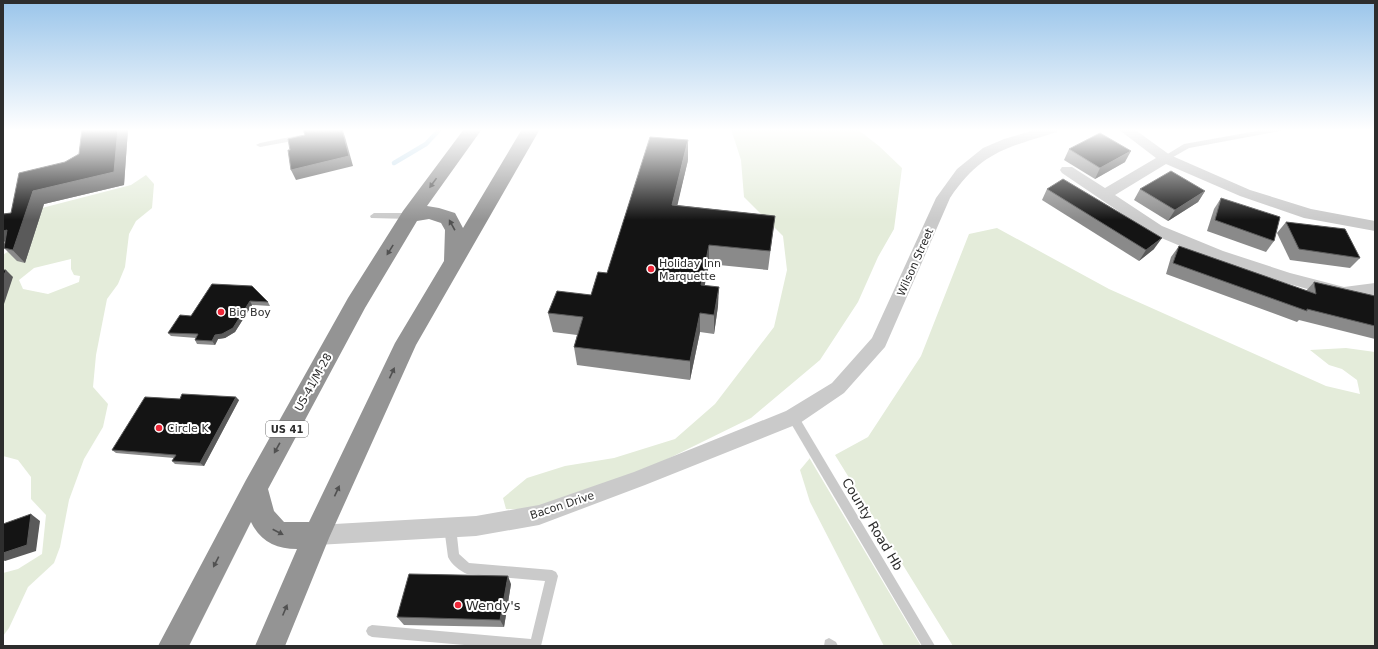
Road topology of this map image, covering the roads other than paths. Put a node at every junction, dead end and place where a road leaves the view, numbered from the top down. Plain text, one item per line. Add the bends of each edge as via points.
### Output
1 (451, 159) edge
2 (514, 159) edge
3 (520, 159) edge
4 (976, 159) edge
5 (1163, 159) edge
6 (1168, 159) edge
7 (1066, 170) dead end
8 (1104, 195) junction
9 (485, 209) junction
10 (374, 216) dead end
11 (410, 216) junction
12 (1375, 226) edge
13 (453, 263) junction
14 (1375, 289) edge
15 (793, 417) junction
16 (255, 488) junction
17 (450, 527) junction
18 (317, 534) junction
19 (372, 632) dead end
20 (173, 646) edge
21 (270, 646) edge
22 (929, 646) edge

1 -> 11 highway, US-41/M-28 / US 41
2 - 9 highway
3 - 9 highway
4 - 15 street, Wilson Street via 955,181 944,198 879,342 838,388
5 - 8 street
6 - 12 street via 1245,193 1309,214
7 - 8 street
8 - 14 street via 1157,230 1217,255 1344,293
9 - 13 highway
10 - 11 lane
13 -> 11 highway via 455,230 448,218 432,212
11 -> 16 highway, US-41/M-28 / US 41 via 356,304
18 -> 13 highway via 406,343
15 - 17 street, Bacon Drive via 638,479 539,515 476,526
15 - 22 lane, County Road Hb
16 -> 18 highway via 259,509 267,525 281,535
16 -> 20 highway, US-41/M-28 / US 41
17 - 18 street, Bacon Drive
17 - 19 lane via 454,557 467,568 552,576 535,645
21 -> 18 highway

